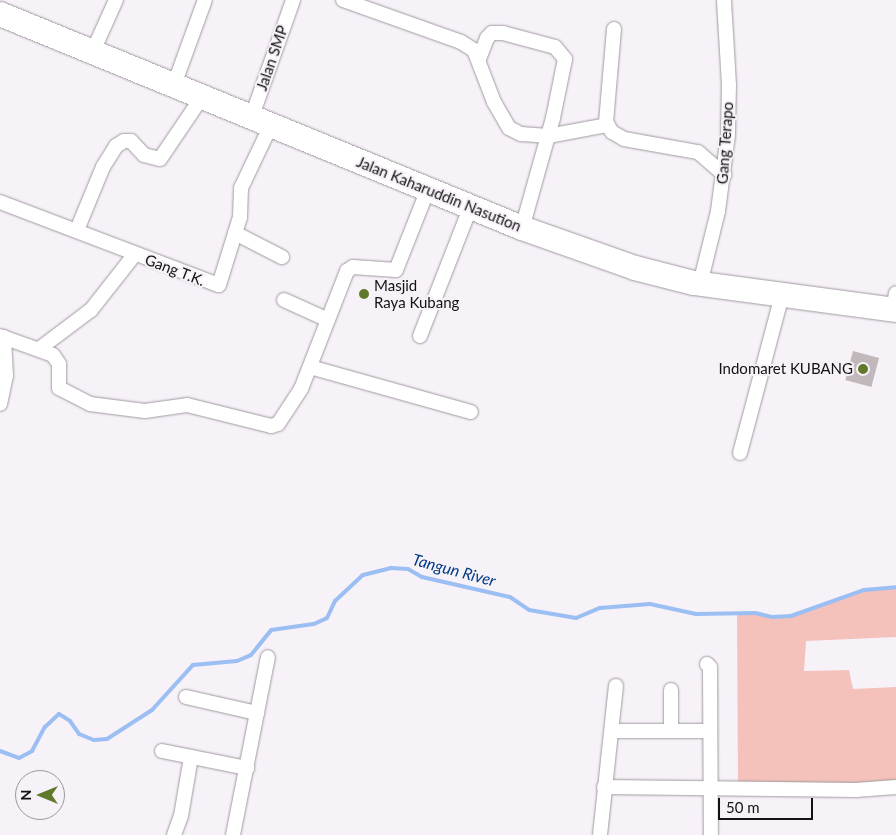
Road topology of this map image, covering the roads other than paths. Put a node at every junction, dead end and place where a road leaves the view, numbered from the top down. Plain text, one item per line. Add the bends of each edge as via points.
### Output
1 (116, 0) edge
2 (204, 0) edge
3 (292, 0) edge
4 (343, 0) edge
5 (724, 0) edge
6 (365, 4) edge
7 (0, 15) edge
8 (614, 29) dead end
9 (93, 51) junction
10 (478, 59) junction
11 (174, 85) junction
12 (202, 97) junction
13 (262, 120) junction
14 (608, 125) junction
15 (548, 136) junction
16 (724, 175) junction
17 (428, 189) junction
18 (0, 202) edge
19 (471, 206) junction
20 (522, 228) junction
21 (77, 230) junction
22 (235, 233) junction
23 (135, 254) junction
24 (282, 257) dead end
25 (700, 284) junction
26 (782, 295) junction
27 (284, 300) dead end
28 (895, 304) edge
29 (328, 320) junction
30 (420, 336) dead end
31 (2, 337) edge
32 (39, 349) junction
33 (310, 367) junction
34 (0, 404) edge
35 (471, 412) dead end
36 (740, 453) dead end
37 (268, 656) dead end
38 (707, 664) dead end
39 (616, 686) dead end
40 (671, 690) dead end
41 (186, 697) dead end
42 (258, 713) junction
43 (671, 730) junction
44 (612, 731) junction
45 (710, 731) junction
46 (162, 751) dead end
47 (191, 758) junction
48 (247, 768) junction
49 (896, 786) edge
50 (604, 787) junction
51 (708, 790) junction
52 (174, 835) edge
53 (233, 835) edge
54 (600, 835) edge
55 (711, 835) edge

1 - 9 street
2 - 11 street
3 - 13 street, Jalan SMP
4 - 6 street
5 - 16 street, Gang Terapo via 729,110
6 - 10 street via 461,42 474,50
7 - 9 highway, Jalan Kaharuddin Nasution
8 - 14 street
9 - 11 highway, Jalan Kaharuddin Nasution
10 - 15 street via 494,102 509,128 521,134
10 - 15 street via 492,33 511,34 562,52 564,72
11 - 12 highway, Jalan Kaharuddin Nasution
12 - 13 highway, Jalan Kaharuddin Nasution
12 - 21 street via 160,159 144,155 132,141 116,146 103,167
13 - 17 highway, Jalan Kaharuddin Nasution
13 - 22 street, Gang T.K. via 241,188 240,217
14 - 15 street
14 - 16 street via 624,139 698,152
15 - 20 street
16 - 25 street, Gang Terapo
17 - 19 highway, Jalan Kaharuddin Nasution
17 - 29 street via 396,270 350,268
18 - 21 street, Gang T.K.
19 - 20 highway, Jalan Kaharuddin Nasution
19 - 30 street
20 - 25 highway, Jalan Kaharuddin Nasution via 635,268
21 - 23 street, Gang T.K.
22 - 23 street, Gang T.K. via 219,285
22 - 24 street
23 - 32 street via 91,310
25 - 26 highway, Jalan Kaharuddin Nasution
26 - 28 highway, Jalan Kaharuddin Nasution
26 - 36 street
27 - 29 street
29 - 33 street
31 - 32 street
31 - 34 street via 6,376
32 - 33 street via 57,358 60,388 90,404 145,411 187,405 271,426 282,422
33 - 35 street
37 - 42 street
38 - 45 street via 710,667
39 - 44 street
40 - 43 street
41 - 42 street
42 - 48 street
43 - 44 street
43 - 45 street
44 - 50 street
45 - 51 street
46 - 47 street
47 - 48 street
47 - 52 street via 181,816
48 - 53 street
49 - 51 street via 856,790
50 - 51 street
50 - 54 street
51 - 55 street

